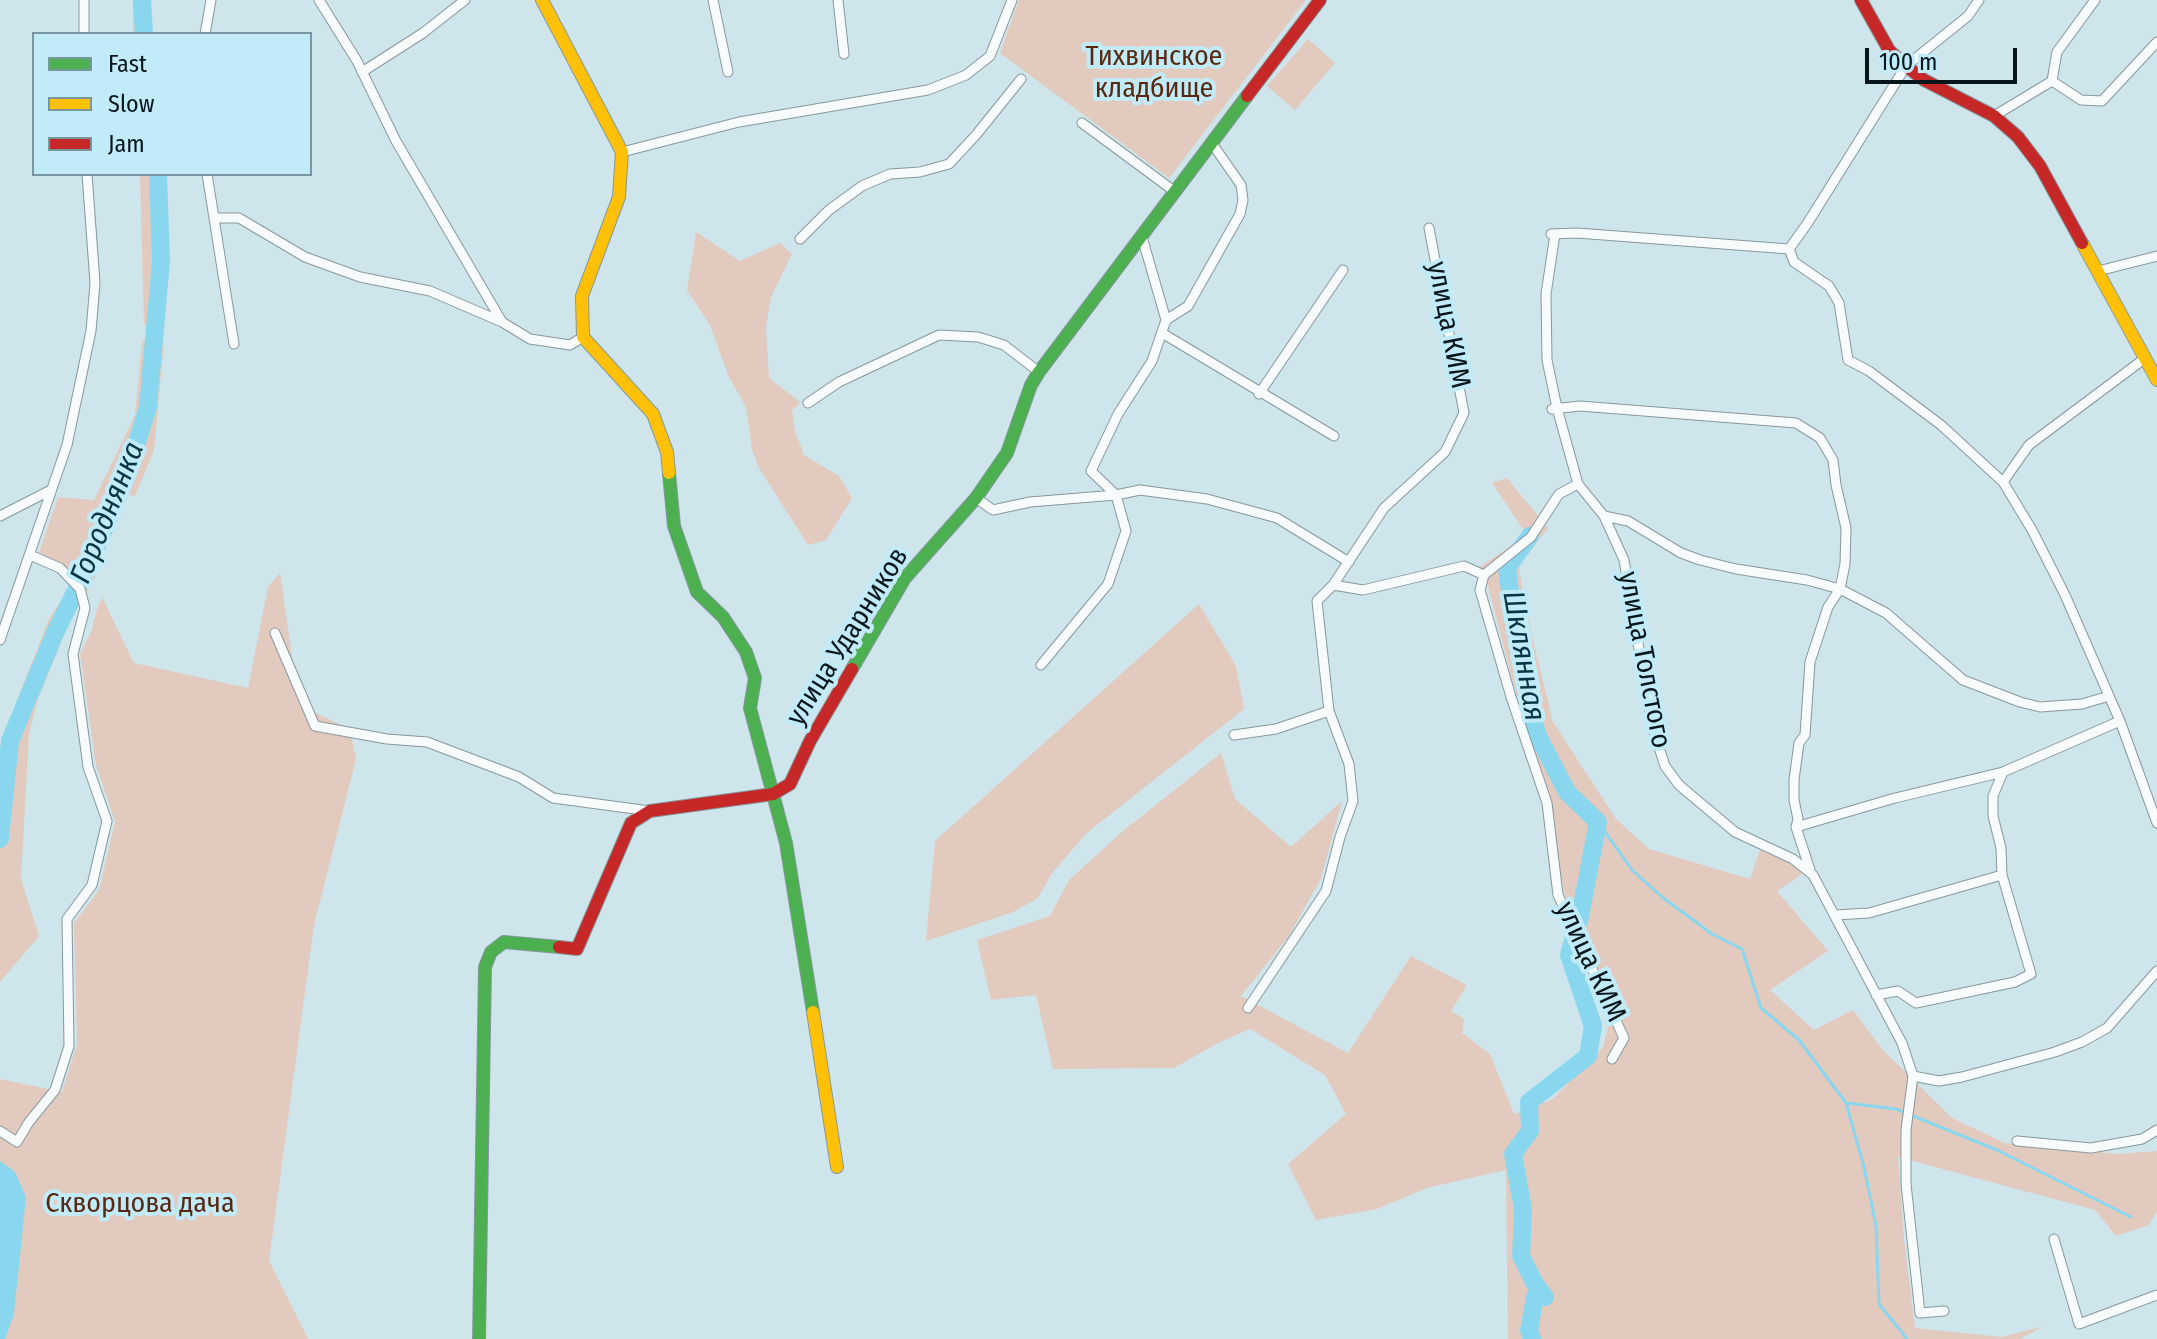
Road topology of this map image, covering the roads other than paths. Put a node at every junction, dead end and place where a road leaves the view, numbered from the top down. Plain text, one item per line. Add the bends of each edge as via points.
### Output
1 (84, 0) edge
2 (211, 0) edge
3 (319, 0) edge
4 (465, 0) edge
5 (542, 0) edge
6 (713, 0) edge
7 (838, 0) edge
8 (1012, 0) edge
9 (1320, 0) edge
10 (1861, 0) edge
11 (1979, 0) edge
12 (2095, 0) edge
13 (84, 32) edge
14 (205, 32) edge
15 (2157, 42) edge
16 (844, 54) dead end
17 (1906, 66) junction
18 (362, 72) junction
19 (728, 72) dead end
20 (1021, 79) dead end
21 (2052, 81) junction
22 (1994, 116) junction
23 (1082, 123) dead end
24 (1211, 142) junction
25 (622, 152) junction
26 (87, 176) edge
27 (207, 176) edge
28 (1174, 191) junction
29 (216, 218) junction
30 (1429, 228) dead end
31 (1142, 237) junction
32 (800, 239) dead end
33 (1789, 249) junction
34 (2157, 256) edge
35 (1343, 270) dead end
36 (2098, 271) junction
37 (1166, 320) junction
38 (502, 322) junction
39 (1162, 333) junction
40 (583, 337) junction
41 (234, 344) dead end
42 (2144, 359) junction
43 (1039, 372) junction
44 (2157, 380) edge
45 (1259, 394) junction
46 (808, 403) dead end
47 (1554, 408) junction
48 (1334, 436) dead end
49 (2003, 482) junction
50 (1577, 484) junction
51 (49, 491) junction
52 (1116, 495) junction
53 (976, 498) junction
54 (0, 516) edge
55 (1604, 516) junction
56 (30, 555) junction
57 (1349, 562) junction
58 (1484, 575) junction
59 (1333, 585) junction
60 (1840, 589) junction
61 (275, 633) dead end
62 (0, 640) edge
63 (1041, 665) dead end
64 (2109, 696) junction
65 (1329, 711) junction
66 (2120, 721) junction
67 (1234, 735) dead end
68 (2003, 772) junction
69 (773, 794) junction
70 (650, 811) junction
71 (2157, 823) edge
72 (1796, 827) junction
73 (1813, 875) junction
74 (2002, 875) junction
75 (1835, 915) junction
76 (2157, 971) edge
77 (1876, 995) junction
78 (1248, 1008) dead end
79 (1612, 1059) dead end
80 (1913, 1076) junction
81 (2157, 1130) edge
82 (0, 1131) edge
83 (2017, 1141) dead end
84 (837, 1167) dead end
85 (2054, 1239) dead end
86 (2157, 1295) edge
87 (1944, 1311) dead end
88 (479, 1339) edge

1 - 13 street
2 - 14 street
3 - 18 street
4 - 18 street
5 - 25 street
6 - 19 street
7 - 16 street
8 - 25 street via 990,56 966,75 928,90 739,122
9 - 24 street, улица Ударников
10 - 17 street via 1889,50
11 - 17 street via 1968,16
12 - 21 street via 2057,52
15 - 21 street via 2102,101 2081,100
17 - 22 street
17 - 33 street
18 - 38 street via 396,141
20 - 32 street via 949,164 890,174 862,186
21 - 22 street
22 - 36 street via 2040,166
23 - 28 street
24 - 28 street, улица Ударников
24 - 37 street via 1241,185 1240,214 1188,306
25 - 40 street via 619,197 582,296
26 - 51 street via 95,283 91,331 67,445
27 - 29 street
28 - 31 street, улица Ударников
29 - 38 street via 239,218 305,257 360,277 430,291
29 - 41 street
30 - 57 street, улица КИМ via 1464,413 1445,452 1384,508
31 - 37 street
31 - 43 street, улица Ударников
33 - 47 street, улица Толстого via 1553,234 1546,294
33 - 49 street via 1794,262 1829,286 1839,303 1848,360 1941,425
34 - 36 street
35 - 45 street
36 - 42 street
37 - 39 street
38 - 40 street via 530,339 570,345
39 - 45 street
39 - 52 street via 1091,471
40 - 69 street via 653,414 667,452 674,526 697,592 723,617 746,652 755,678 750,708
42 - 44 street
42 - 49 street via 2029,445
43 - 46 street via 1004,345 939,335 839,382
43 - 53 street, улица Ударников via 1007,453
45 - 48 street
47 - 50 street, улица Толстого
47 - 60 street via 1796,423 1820,438 1833,460 1846,528
49 - 64 street via 2065,595
50 - 55 street, улица Толстого
50 - 58 street via 1559,494 1531,537
51 - 54 street
51 - 56 street
52 - 53 street via 993,510
52 - 57 street via 1140,490 1207,499 1277,518
52 - 63 street via 1126,531 1108,584
53 - 69 street, улица Ударников via 905,578 790,784
55 - 60 street via 1628,521 1700,560
55 - 73 street, улица Толстого via 1624,560 1652,726 1665,766 1679,785 1735,832 1793,859
56 - 62 street
56 - 82 street via 60,568 80,589 85,608 73,654 88,767 107,821 92,885 67,919 69,1046 55,1090 17,1142
57 - 59 street, улица КИМ
58 - 59 street via 1464,566 1363,590
58 - 79 street, улица КИМ via 1480,590 1547,803 1558,895 1624,1038
59 - 65 street, улица КИМ via 1317,601
60 - 64 street via 1886,613 1963,680 2040,707
60 - 72 street via 1828,607 1810,662 1805,735 1794,780
61 - 70 street via 315,726 427,742 519,777 553,798
64 - 66 street
65 - 67 street via 1276,729
65 - 78 street, улица КИМ via 1349,764 1353,801 1326,891
66 - 68 street
66 - 71 street
68 - 72 street
68 - 74 street via 1993,796
69 - 70 street
69 - 84 street via 798,908
70 - 88 street via 631,823 577,949 504,942 491,952 485,967
72 - 73 street
73 - 75 street, улица Толстого
74 - 75 street via 1869,913
74 - 77 street via 2031,974 1916,1003 1898,991
75 - 77 street, улица Толстого
76 - 80 street via 2107,1028 2082,1042 1962,1077 1939,1081
77 - 80 street, улица Толстого
80 - 87 street, улица Толстого via 1906,1184 1920,1313
81 - 83 street via 2142,1139 2091,1148
85 - 86 street via 2079,1324

